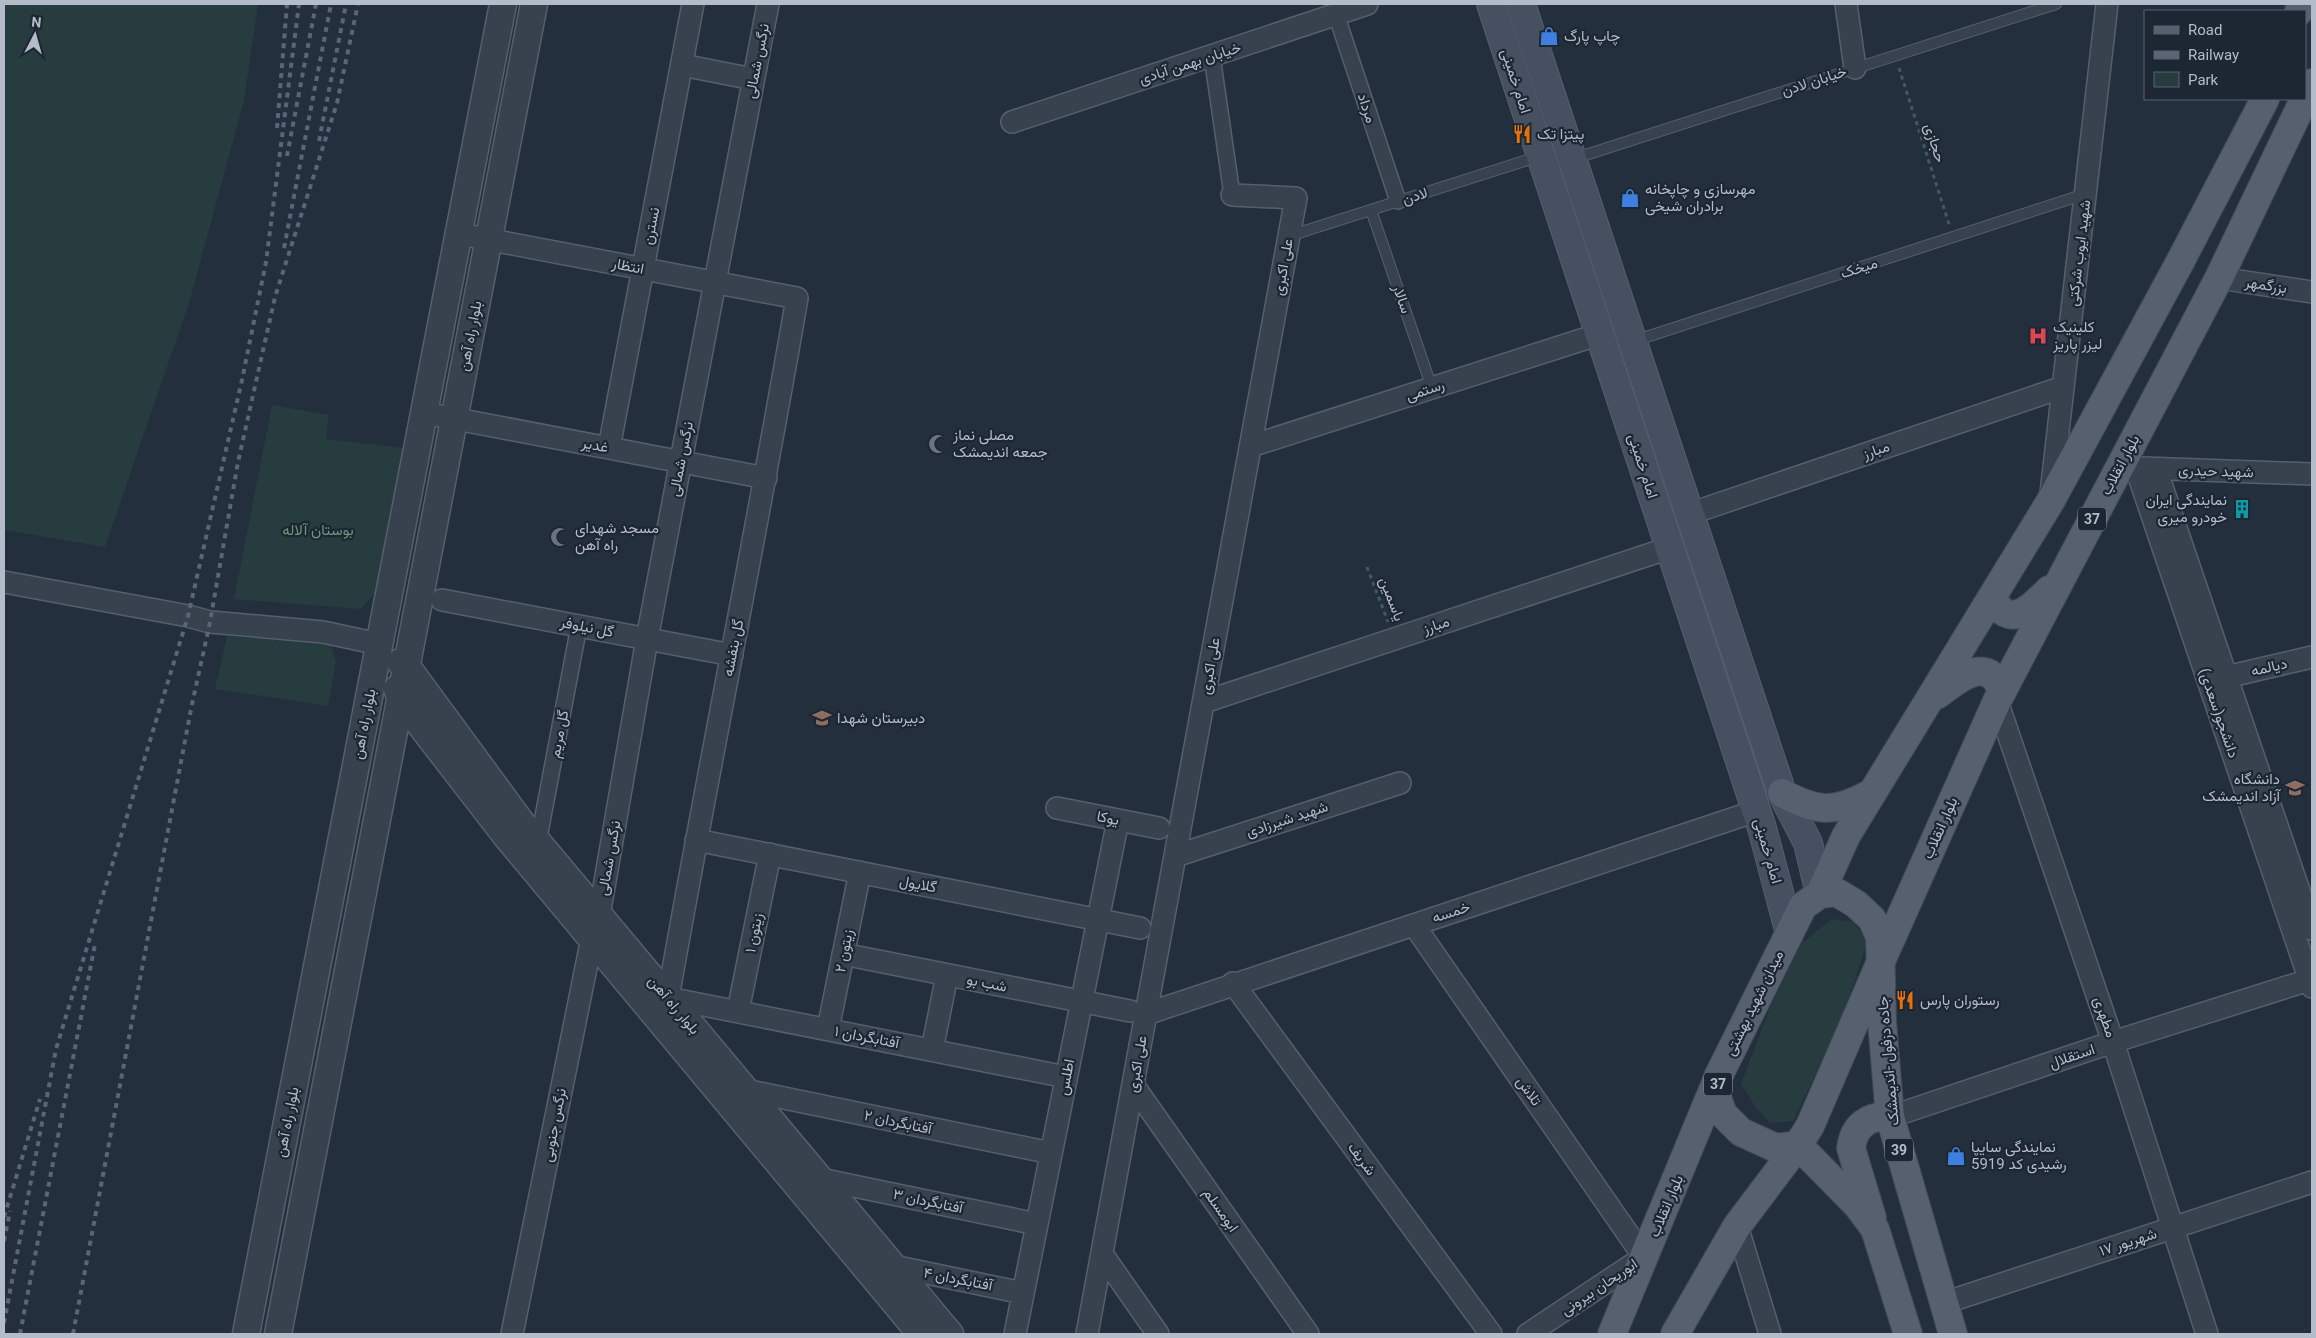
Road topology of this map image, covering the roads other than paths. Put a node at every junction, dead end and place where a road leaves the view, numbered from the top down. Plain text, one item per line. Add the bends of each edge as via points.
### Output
1 (503, 4) edge
2 (534, 4) edge
3 (693, 4) edge
4 (768, 4) edge
5 (1367, 4) edge
6 (1491, 4) edge
7 (1521, 4) edge
8 (1846, 4) edge
9 (2056, 4) edge
10 (2107, 4) edge
11 (1336, 14) junction
12 (1212, 56) junction
13 (682, 65) junction
14 (1855, 68) junction
15 (753, 79) junction
16 (2312, 83) edge
17 (2306, 96) edge
18 (2264, 100) edge
19 (2304, 100) edge
20 (1012, 122) dead end
21 (1541, 156) junction
22 (1572, 159) junction
23 (2085, 194) junction
24 (1232, 195) joint
25 (1398, 202) junction
26 (1371, 210) junction
27 (460, 234) junction
28 (1289, 236) junction
29 (488, 240) junction
30 (643, 269) junction
31 (2219, 278) junction
32 (715, 282) junction
33 (2312, 292) edge
34 (797, 298) joint
35 (1600, 334) junction
36 (1633, 342) junction
37 (2063, 387) junction
38 (1432, 388) junction
39 (425, 413) junction
40 (454, 418) junction
41 (1251, 446) junction
42 (609, 448) junction
43 (681, 461) junction
44 (2137, 468) junction
45 (2312, 474) edge
46 (766, 478) junction
47 (2050, 502) junction
48 (1689, 514) junction
49 (1669, 548) junction
50 (2062, 577) junction
51 (4, 582) edge
52 (1992, 598) junction
53 (442, 600) dead end
54 (579, 626) junction
55 (647, 639) junction
56 (380, 644) junction
57 (732, 655) junction
58 (2312, 657) edge
59 (408, 668) junction
60 (2226, 677) junction
61 (2000, 697) junction
62 (401, 700) junction
63 (1204, 702) junction
64 (1928, 702) junction
65 (1400, 783) dead end
66 (1873, 792) junction
67 (1782, 793) junction
68 (1057, 808) dead end
69 (1756, 811) junction
70 (1118, 820) junction
71 (1158, 828) dead end
72 (696, 840) junction
73 (538, 843) junction
74 (770, 854) junction
75 (1175, 856) junction
76 (860, 872) junction
77 (1820, 894) junction
78 (1098, 920) junction
79 (1414, 925) junction
80 (596, 927) junction
81 (1140, 928) dead end
82 (1789, 930) junction
83 (2312, 930) edge
84 (843, 954) junction
85 (1882, 959) junction
86 (947, 975) junction
87 (2311, 982) edge
88 (1234, 984) junction
89 (668, 998) junction
90 (1082, 1002) junction
91 (738, 1011) junction
92 (1138, 1012) junction
93 (828, 1029) junction
94 (2113, 1042) junction
95 (932, 1050) junction
96 (1718, 1076) junction
97 (1066, 1077) junction
98 (1133, 1085) junction
99 (745, 1090) junction
100 (291, 1102) junction
101 (322, 1109) junction
102 (1890, 1117) junction
103 (1798, 1145) junction
104 (1051, 1153) junction
105 (820, 1179) junction
106 (2312, 1182) edge
107 (1037, 1224) junction
108 (1737, 1226) junction
109 (2172, 1228) junction
110 (1876, 1229) junction
111 (1102, 1254) junction
112 (1644, 1257) junction
113 (893, 1266) junction
114 (1023, 1293) junction
115 (1944, 1303) junction
116 (246, 1334) edge
117 (278, 1334) edge
118 (512, 1334) edge
119 (922, 1334) edge
120 (950, 1334) edge
121 (1015, 1334) edge
122 (1087, 1334) edge
123 (1158, 1334) edge
124 (1308, 1334) edge
125 (1491, 1334) edge
126 (1528, 1334) edge
127 (1612, 1334) edge
128 (1675, 1334) edge
129 (1770, 1334) edge
130 (1908, 1334) edge
131 (1953, 1334) edge
132 (2207, 1334) edge

1 - 27 street, بلوار راه آهن
2 - 29 street, بلوار راه آهن
3 - 13 street, نسترن
4 - 15 street, نرگس شمالی
5 - 11 street, خیابان بهمن آبادی
6 - 21 main road, امام خمینی
7 - 22 main road, امام خمینی
8 - 14 street
9 - 14 lane, خیابان لادن
10 - 23 street, شهید ایوب شرکتی
11 - 12 street, خیابان بهمن آبادی
11 - 25 street, مرداد
12 - 20 street, خیابان بهمن آبادی
12 - 24 street, علی اکبری
13 - 15 street
13 - 30 street, نسترن
14 - 22 lane, خیابان لادن
15 - 32 street, نرگس شمالی
16 - 17 main road, بلوار انقلاب / 37
18 - 47 main road, 37
19 - 31 main road, بلوار انقلاب / 37
21 - 25 lane, لادن
21 - 35 main road, امام خمینی
22 - 36 main road, امام خمینی
23 - 36 lane, میخک
23 - 37 street, شهید ایوب شرکتی
24 - 28 street, علی اکبری via 1296,198
25 - 26 lane, لادن
26 - 28 lane, لادن
26 - 38 lane, سالار
27 - 29 street, انتظار
27 - 39 street, بلوار راه آهن
28 - 41 street, علی اکبری
29 - 30 street, انتظار
29 - 40 street, بلوار راه آهن
30 - 32 street, انتظار
30 - 42 street, نسترن
31 - 33 street, بزرگمهر
31 - 44 main road, بلوار انقلاب / 37
32 - 34 street, انتظار
32 - 43 street, نرگس شمالی
34 - 46 street, گل بنفشه
35 - 38 street, رستمی
35 - 49 main road, امام خمینی
36 - 48 main road, امام خمینی
37 - 47 street, شهید ایوب شرکتی
37 - 48 street, مبارز
38 - 41 street, رستمی
39 - 40 street, غدیر
39 - 56 street, بلوار راه آهن
40 - 42 street, غدیر
40 - 59 street, بلوار راه آهن
41 - 63 street, علی اکبری
42 - 43 street, غدیر
43 - 46 street, غدیر
43 - 55 street, نرگس شمالی
44 - 45 street, شهید حیدری
44 - 50 main road, بلوار انقلاب / 37
44 - 60 street, دانشجو(سعدی)
44 - 87 street, دانشجو(سعدی)
46 - 57 street, گل بنفشه
47 - 52 main road, 37
48 - 67 main road, امام خمینی
49 - 63 street, مبارز
49 - 69 main road, امام خمینی
50 - 52 main road via 2021,614 2000,610
50 - 61 main road, بلوار انقلاب / 37
51 - 56 street via 210,622 323,632
52 - 64 main road, 37
53 - 54 street, گل نیلوفر
54 - 55 street, گل نیلوفر
54 - 73 street, گل مریم
55 - 57 street, گل نیلوفر
55 - 80 street, نرگس شمالی
56 - 59 street, بلوار راه آهن
56 - 62 street, بلوار راه آهن
56 - 100 street, بلوار راه آهن
57 - 72 street, گل بنفشه
58 - 60 street, دیالمه
59 - 62 street, بلوار راه آهن
59 - 73 street, بلوار راه آهن
60 - 83 street, دانشجو(سعدی)
61 - 64 main road via 1994,678 1979,671 1963,675
61 - 85 main road, بلوار انقلاب / 37
61 - 94 street, مطهری
62 - 80 street, بلوار راه آهن via 506,836
62 - 101 street, بلوار راه آهن
63 - 75 street, علی اکبری
64 - 66 main road, 37
65 - 75 street, شهید شیرزادی
66 - 67 main road via 1852,804 1827,809 1803,805
66 - 77 main road, 37 via 1846,836
67 - 77 main road, امام خمینی via 1808,843
68 - 70 street, یوکا
69 - 79 street, خمسه
69 - 82 main road, امام خمینی
70 - 71 street, یوکا
70 - 78 street, اطلس
72 - 74 street, گلایول
72 - 89 street, گل بنفشه
73 - 80 street, بلوار راه آهن
74 - 76 street, گلایول
74 - 91 street, زیتون ۱
75 - 92 street, علی اکبری
76 - 78 street, گلایول
76 - 84 street, زیتون ۲
77 - 82 main road, میدان شهید بهشتی / 37 via 1803,906
77 - 85 main road via 1836,892 1872,919 1880,937
78 - 81 street, گلایول
78 - 90 street, اطلس
79 - 88 street, خمسه
79 - 112 street, تلاش
80 - 89 street, بلوار راه آهن
80 - 118 street, نرگس جنوبی
80 - 119 street, بلوار راه آهن
82 - 96 main road, میدان شهید بهشتی / 37
84 - 86 street, شب بو
84 - 93 street, زیتون ۲
85 - 102 main road, جاده دزفول -اندیمشک / 39 via 1882,1022
85 - 103 main road, 37 via 1810,1126
86 - 90 street, شب بو
86 - 95 street
87 - 94 street, استقلال
88 - 92 street, خمسه
88 - 125 street, شریف
89 - 91 street, آفتابگردان ۱
89 - 99 street, بلوار راه آهن
90 - 92 street, شب بو
90 - 97 street, اطلس
91 - 93 street, آفتابگردان ۱
92 - 98 street, علی اکبری
93 - 95 street, آفتابگردان ۱
94 - 102 street, استقلال
94 - 109 street, مطهری
95 - 97 street, آفتابگردان ۱
96 - 103 main road, میدان شهید بهشتی / 37 via 1717,1098 1723,1114 1741,1132 1776,1148
96 - 112 main road, بلوار انقلاب / 37
97 - 104 street, اطلس
98 - 111 street, علی اکبری
98 - 124 street, ابومسلم
99 - 104 street, آفتابگردان ۲
99 - 105 street, بلوار راه آهن
100 - 101 street
100 - 116 street, بلوار راه آهن
101 - 117 street, بلوار راه آهن
102 - 110 main road via 1871,1118 1862,1123 1852,1139 1851,1148
102 - 115 main road, جاده دزفول -اندیمشک / 39
103 - 108 main road, 37
103 - 110 main road
104 - 107 street, اطلس
105 - 107 street, آفتابگردان ۳
105 - 113 street, بلوار راه آهن
106 - 109 street, ۱۷ شهریور
107 - 114 street, اطلس
108 - 128 main road, 37
108 - 129 street
109 - 115 street, ۱۷ شهریور
109 - 132 street, مطهری
110 - 130 main road
111 - 122 street, علی اکبری
111 - 123 street
112 - 126 street, ابوریحان بیرونی
112 - 127 main road, بلوار انقلاب / 37
113 - 114 street, آفتابگردان ۴
113 - 120 street, بلوار راه آهن
114 - 121 street, اطلس
115 - 131 main road, جاده دزفول -اندیمشک / 39

